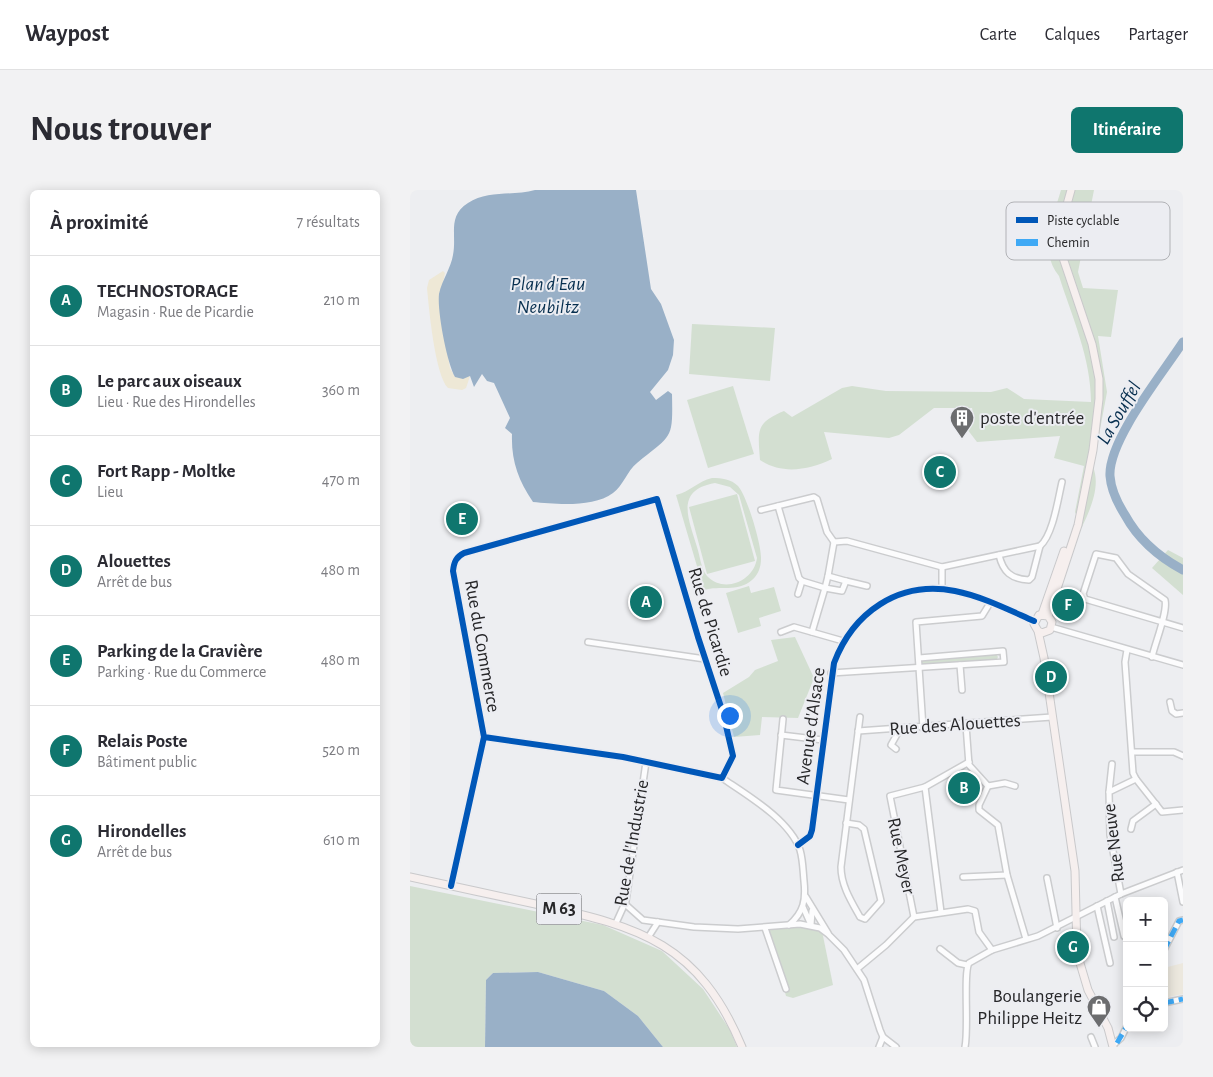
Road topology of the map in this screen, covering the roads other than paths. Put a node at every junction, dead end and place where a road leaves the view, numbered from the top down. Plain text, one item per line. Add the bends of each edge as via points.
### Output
1 (1071, 190) edge
2 (1067, 202) edge
3 (1064, 260) edge
4 (1062, 482) dead end
5 (657, 498) joint
6 (778, 506) junction
7 (761, 510) dead end
8 (834, 542) junction
9 (1040, 546) junction
10 (999, 555) junction
11 (942, 567) junction
12 (828, 576) junction
13 (802, 581) junction
14 (846, 581) junction
15 (867, 586) dead end
16 (825, 588) junction
17 (942, 589) junction
18 (798, 594) dead end
19 (990, 603) junction
20 (1045, 615) junction
21 (1034, 620) junction
22 (1162, 621) junction
23 (1183, 628) edge
24 (1049, 630) junction
25 (1038, 631) junction
26 (780, 632) dead end
27 (812, 632) junction
28 (843, 641) junction
29 (588, 642) dead end
30 (1127, 650) junction
31 (1152, 657) junction
32 (919, 658) junction
33 (1044, 658) junction
34 (705, 659) junction
35 (960, 665) junction
36 (1183, 665) edge
37 (919, 667) junction
38 (831, 673) junction
39 (962, 690) dead end
40 (1170, 702) dead end
41 (1183, 713) edge
42 (860, 717) dead end
43 (1052, 717) junction
44 (783, 719) dead end
45 (966, 725) junction
46 (923, 728) junction
47 (900, 729) junction
48 (858, 731) junction
49 (781, 735) junction
50 (484, 737) junction
51 (823, 740) junction
52 (896, 749) dead end
53 (1132, 752) junction
54 (1183, 756) edge
55 (646, 762) junction
56 (969, 762) junction
57 (1112, 764) dead end
58 (722, 778) junction
59 (1136, 779) junction
60 (988, 786) junction
61 (1015, 786) dead end
62 (924, 787) junction
63 (1108, 792) junction
64 (816, 795) junction
65 (849, 800) junction
66 (1156, 804) junction
67 (1183, 810) edge
68 (846, 823) junction
69 (1131, 829) dead end
70 (798, 845) junction
71 (1180, 871) edge
72 (1007, 875) junction
73 (963, 876) dead end
74 (410, 877) edge
75 (1047, 878) dead end
76 (451, 886) junction
77 (1118, 896) junction
78 (806, 897) junction
79 (1107, 901) junction
80 (1183, 902) edge
81 (625, 904) junction
82 (1097, 906) junction
83 (803, 907) junction
84 (812, 908) junction
85 (941, 912) junction
86 (914, 916) junction
87 (1076, 916) junction
88 (1183, 920) edge
89 (658, 922) junction
90 (616, 923) junction
91 (788, 925) junction
92 (811, 925) junction
93 (765, 928) junction
94 (1057, 928) junction
95 (1123, 929) edge
96 (828, 934) junction
97 (649, 936) junction
98 (1114, 937) dead end
99 (1026, 939) junction
100 (1168, 942) edge
101 (940, 949) dead end
102 (992, 950) junction
103 (1110, 963) dead end
104 (967, 965) junction
105 (857, 969) junction
106 (786, 989) dead end
107 (1183, 999) edge
108 (1168, 1003) edge
109 (1123, 1032) edge
110 (883, 1037) junction
111 (1091, 1037) dead end
112 (1114, 1045) edge
113 (742, 1047) edge
114 (879, 1047) edge
115 (896, 1047) edge
116 (965, 1047) edge
117 (1095, 1047) edge

1 - 2 main road
3 - 20 main road via 1092,344 1099,386 1094,441 1081,507
4 - 9 street via 1049,531
5 - 34 street, Rue de Picardie
5 - 50 street, Rue du Commerce via 457,557 453,571
6 - 7 street
6 - 8 street via 816,498 827,532
6 - 13 street
8 - 11 street via 847,541
8 - 12 street
9 - 10 street
9 - 10 street via 1029,580 1002,569
10 - 11 street
11 - 17 street
12 - 14 street
12 - 16 street
13 - 16 street
13 - 18 street
14 - 15 street
14 - 16 street via 840,591
16 - 27 street
17 - 19 street, Avenue d'Alsace
17 - 28 street, Avenue d'Alsace via 914,590 891,598 859,620
19 - 21 street, Avenue d'Alsace
19 - 32 street via 982,616 916,622
20 - 21 main road
20 - 24 main road via 1051,620
21 - 25 main road
22 - 22 street via 1165,600 1128,574 1116,558 1100,554 1094,557 1083,594 1085,599
22 - 23 street
22 - 31 street
24 - 25 main road
24 - 30 street
24 - 33 main road
25 - 33 main road
26 - 27 street via 794,627
27 - 28 street
28 - 38 street, Avenue d'Alsace
29 - 34 street
30 - 31 street
30 - 53 street via 1125,662
31 - 36 street
32 - 35 street via 1003,651 1004,662
32 - 37 street
33 - 43 main road
34 - 58 street, Rue de Picardie via 723,712 733,756
35 - 37 street
35 - 39 street
37 - 38 street
37 - 46 street
38 - 51 street, Avenue d'Alsace
40 - 41 street via 1172,711
42 - 48 street
43 - 45 street, Rue des Alouettes
43 - 87 main road via 1076,871
44 - 49 street
45 - 46 street, Rue des Alouettes
45 - 56 street
46 - 47 street, Rue des Alouettes
47 - 48 street, Rue des Alouettes
47 - 52 street via 891,745
48 - 65 street
49 - 51 street
49 - 64 street via 776,790
50 - 55 street
50 - 76 street, Rue du Commerce
51 - 64 street, Avenue d'Alsace
53 - 54 street via 1174,752
53 - 59 street
55 - 58 street
55 - 81 street, Rue de l'Industrie
56 - 60 street via 971,769
56 - 62 street
57 - 63 street, Rue Neuve
58 - 70 street via 786,827
59 - 63 street, Rue Neuve
59 - 66 street
60 - 61 street via 1006,783
60 - 72 street via 979,810 998,825
62 - 85 street
62 - 86 street, Rue Meyer via 890,796
63 - 77 street, Rue Neuve
64 - 65 street
64 - 70 street, Avenue d'Alsace via 812,832
65 - 68 street
66 - 67 street via 1167,813
66 - 69 street via 1133,821
68 - 68 street via 842,880 860,917 865,919 881,901 864,829
70 - 78 street
71 - 77 street
71 - 80 street
72 - 73 street
72 - 99 street
74 - 76 main road, M 63
75 - 94 street
76 - 90 main road, M 63
77 - 79 street
77 - 95 street, Rue Neuve
78 - 83 street
78 - 84 street
79 - 82 street
79 - 98 street
81 - 89 street via 643,920
81 - 90 street, Rue de l'Industrie
82 - 87 street
82 - 103 street
83 - 91 street
83 - 92 street
84 - 92 street
84 - 96 street
85 - 86 street
85 - 102 street via 968,908 974,911 979,932
86 - 105 street
87 - 94 street
87 - 112 main road via 1081,967 1088,990
88 - 100 street via 1179,921
89 - 93 street via 738,929
89 - 97 street
90 - 97 main road, M 63
91 - 92 street
91 - 93 street
92 - 96 street
93 - 106 street
94 - 99 street
96 - 105 street
97 - 113 main road, M 63 via 680,957 700,978 726,1012
99 - 102 street
101 - 104 street via 958,963
102 - 104 street
104 - 116 street via 968,1030
105 - 110 street via 866,985
107 - 108 street
109 - 112 street
110 - 114 street
110 - 115 street
111 - 117 street

